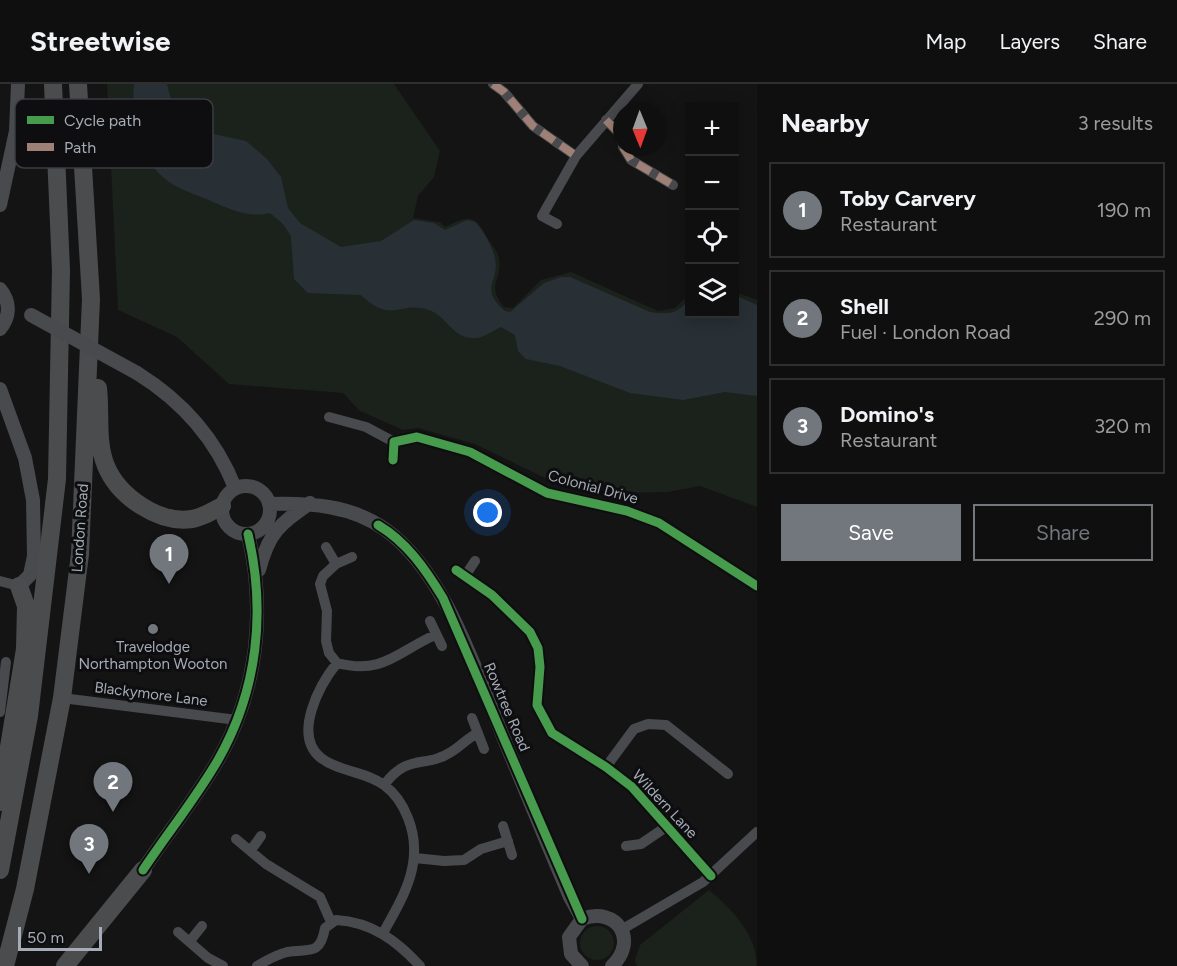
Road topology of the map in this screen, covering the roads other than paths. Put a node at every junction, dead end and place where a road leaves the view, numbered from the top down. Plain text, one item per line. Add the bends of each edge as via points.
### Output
1 (18, 84) edge
2 (53, 84) edge
3 (78, 84) edge
4 (493, 84) edge
5 (638, 84) edge
6 (17, 99) edge
7 (54, 99) edge
8 (79, 99) edge
9 (606, 120) junction
10 (613, 127) edge
11 (15, 136) edge
12 (576, 156) junction
13 (629, 156) edge
14 (57, 168) edge
15 (83, 168) edge
16 (673, 185) dead end
17 (0, 205) edge
18 (558, 224) dead end
19 (1, 289) edge
20 (91, 299) junction
21 (8, 309) junction
22 (0, 329) edge
23 (0, 389) edge
24 (329, 417) dead end
25 (394, 442) junction
26 (393, 460) dead end
27 (235, 488) junction
28 (310, 503) junction
29 (269, 504) junction
30 (222, 506) junction
31 (248, 534) junction
32 (326, 548) dead end
33 (352, 557) dead end
34 (475, 561) dead end
35 (336, 564) junction
36 (257, 577) junction
37 (0, 581) edge
38 (19, 586) junction
39 (757, 586) edge
40 (430, 621) dead end
41 (435, 635) junction
42 (442, 646) dead end
43 (6, 662) dead end
44 (338, 663) junction
45 (62, 698) junction
46 (0, 712) edge
47 (472, 718) dead end
48 (237, 720) junction
49 (478, 733) junction
50 (484, 749) dead end
51 (606, 767) junction
52 (728, 774) dead end
53 (384, 785) junction
54 (0, 802) edge
55 (503, 826) dead end
56 (666, 827) junction
57 (757, 832) edge
58 (261, 836) dead end
59 (236, 839) dead end
60 (508, 841) junction
61 (626, 846) dead end
62 (250, 850) junction
63 (512, 855) dead end
64 (415, 858) junction
65 (0, 870) edge
66 (142, 870) joint
67 (711, 876) junction
68 (582, 919) junction
69 (331, 921) junction
70 (202, 926) dead end
71 (621, 930) junction
72 (178, 932) dead end
73 (383, 933) junction
74 (190, 941) junction
75 (574, 964) edge
76 (5, 966) edge
77 (65, 966) edge
78 (223, 966) edge
79 (256, 966) edge
80 (420, 966) edge
81 (612, 966) edge

1 - 6 street
2 - 7 highway, London Road
3 - 8 highway, London Road
4 - 12 street via 532,126
5 - 9 street
9 - 10 street
9 - 12 street
11 - 17 street
12 - 18 street via 542,216
13 - 16 street
14 - 65 highway, London Road via 62,270 57,479 29,716
15 - 20 highway, London Road
19 - 21 street
20 - 30 highway via 101,446 114,480 141,506 176,519 206,515
20 - 45 highway, London Road via 80,554
21 - 22 street
21 - 27 street, bridge via 31,315 137,373 172,397 204,431
23 - 38 street via 25,458 33,500 34,556 30,575
24 - 25 street via 366,427
25 - 26 street
25 - 39 street, Colonial Drive via 417,437 470,452 547,494 627,510 659,523
27 - 29 street via 257,489
27 - 30 street
28 - 29 street, Rowtree Road
28 - 36 street via 278,526 264,551
28 - 68 street, Rowtree Road via 370,520 402,544 428,573 443,598
29 - 31 street via 266,522
30 - 31 street via 226,524
31 - 36 street
32 - 35 street
33 - 35 street
34 - 51 street, Wildern Lane via 460,573 517,617 538,648 537,705 552,733
35 - 44 street via 320,584 327,611 326,641 329,653
36 - 48 street via 255,654
37 - 38 street
38 - 54 highway via 26,606 25,649
40 - 41 street
41 - 42 street
41 - 44 street via 376,666
43 - 46 street
44 - 53 street via 314,696 310,717 314,747 318,756 330,764 367,775
45 - 48 street, Blackymore Lane
45 - 76 highway, London Road via 25,889
47 - 49 street
48 - 66 street via 218,760
49 - 50 street
49 - 53 street via 462,740 451,752 407,763
51 - 52 street via 634,729 648,724 666,725
51 - 56 street, Wildern Lane via 632,787
53 - 64 street via 405,810 412,828
55 - 60 street
56 - 61 street, Wildern Lane via 641,844
56 - 67 street, Wildern Lane
57 - 67 street
58 - 62 street
59 - 62 street
60 - 63 street
60 - 64 street via 481,849 464,860
62 - 69 street via 320,897
64 - 73 street via 407,889
66 - 77 highway
67 - 71 street
68 - 71 street via 606,916
68 - 75 street via 570,937
69 - 73 street via 364,924
69 - 79 street via 317,947 274,955
70 - 74 street
71 - 81 street via 624,948
72 - 74 street
73 - 80 street
74 - 78 street

